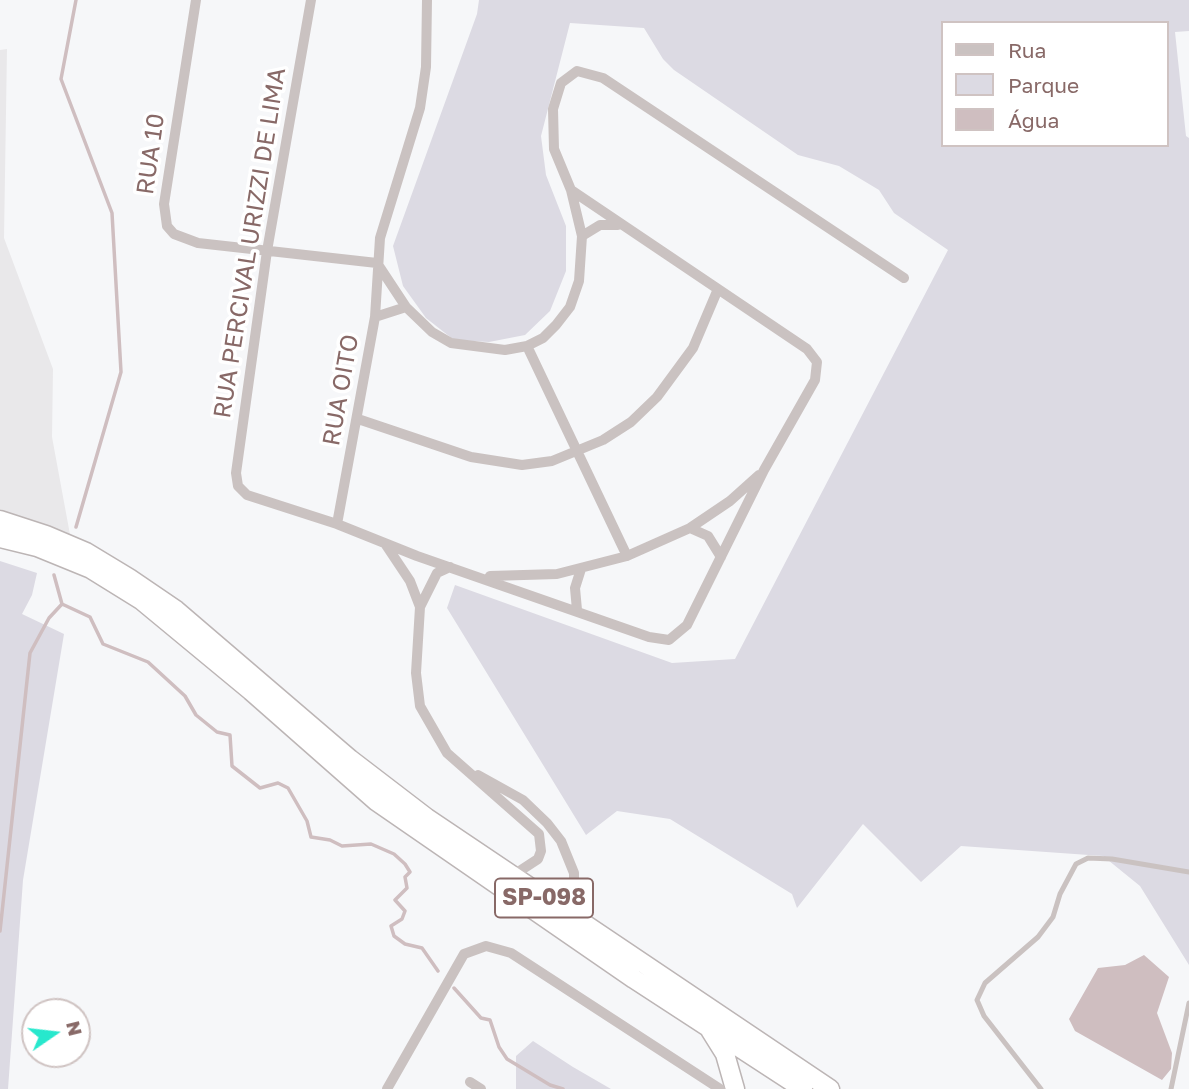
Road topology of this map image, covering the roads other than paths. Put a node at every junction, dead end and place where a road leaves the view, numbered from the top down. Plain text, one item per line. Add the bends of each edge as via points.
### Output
1 (196, 0) edge
2 (311, 0) edge
3 (428, 0) edge
4 (571, 190) junction
5 (620, 225) junction
6 (582, 236) junction
7 (267, 251) junction
8 (377, 263) junction
9 (904, 278) dead end
10 (718, 289) junction
11 (406, 307) junction
12 (375, 317) junction
13 (527, 346) junction
14 (358, 419) junction
15 (578, 451) junction
16 (764, 470) junction
17 (0, 520) edge
18 (337, 524) junction
19 (690, 527) junction
20 (0, 538) edge
21 (384, 542) junction
22 (627, 556) junction
23 (721, 557) junction
24 (450, 567) junction
25 (581, 569) junction
26 (481, 576) junction
27 (420, 607) junction
28 (577, 610) junction
29 (465, 770) junction
30 (1189, 872) edge
31 (512, 876) junction
32 (567, 913) junction
33 (1189, 1003) edge
34 (708, 1027) junction
35 (470, 1082) dead end
36 (387, 1089) edge
37 (481, 1089) edge
38 (720, 1089) edge
39 (735, 1089) edge
40 (803, 1089) edge
41 (830, 1089) edge
42 (1041, 1089) edge
43 (1171, 1089) edge

1 - 7 street, RUA 10 via 164,217 182,238
2 - 7 street, RUA PERCIVAL URIZZI DE LIMA
3 - 8 street, RUA OITO via 420,108 389,206
4 - 5 street
4 - 6 street
4 - 9 street via 554,149 553,108 568,75 588,71
5 - 6 street via 600,225
5 - 10 street
6 - 13 street via 579,281 570,307 543,338
7 - 8 street, RUA 10
7 - 18 street, RUA PERCIVAL URIZZI DE LIMA via 236,473 242,491
8 - 11 street
8 - 12 street, RUA OITO
10 - 15 street via 693,348 657,397 631,422
10 - 16 street via 807,349 817,362 815,380
11 - 12 street
11 - 13 street via 451,343 505,350
12 - 14 street, RUA OITO
13 - 15 street
14 - 15 street via 499,462 538,464
14 - 18 street, RUA OITO
15 - 22 street
16 - 19 street via 730,501
16 - 23 street
17 - 31 highway, SP-098 via 86,552 167,604 390,790
18 - 21 street
19 - 22 street
19 - 23 street via 708,536
20 - 34 highway, SP-098 via 37,547 90,569 141,600 376,802
21 - 24 street
21 - 27 street via 410,581
22 - 25 street
23 - 28 street via 687,625 669,640
24 - 26 street
24 - 27 street via 437,573
25 - 26 street
25 - 28 street via 575,588
26 - 28 street
27 - 29 street via 416,673 420,706 447,753
29 - 31 street via 539,834 538,859
29 - 32 street via 523,800 561,841 574,873
30 - 42 lane via 1112,859 1088,858 1076,864 1054,916 1038,937 985,983 977,1000 984,1016
31 - 32 highway, SP-098
32 - 41 highway, SP-098
33 - 43 lane
34 - 39 highway via 724,1054
34 - 40 highway, SP-098
35 - 37 street
36 - 38 street via 464,954 486,946 510,953

